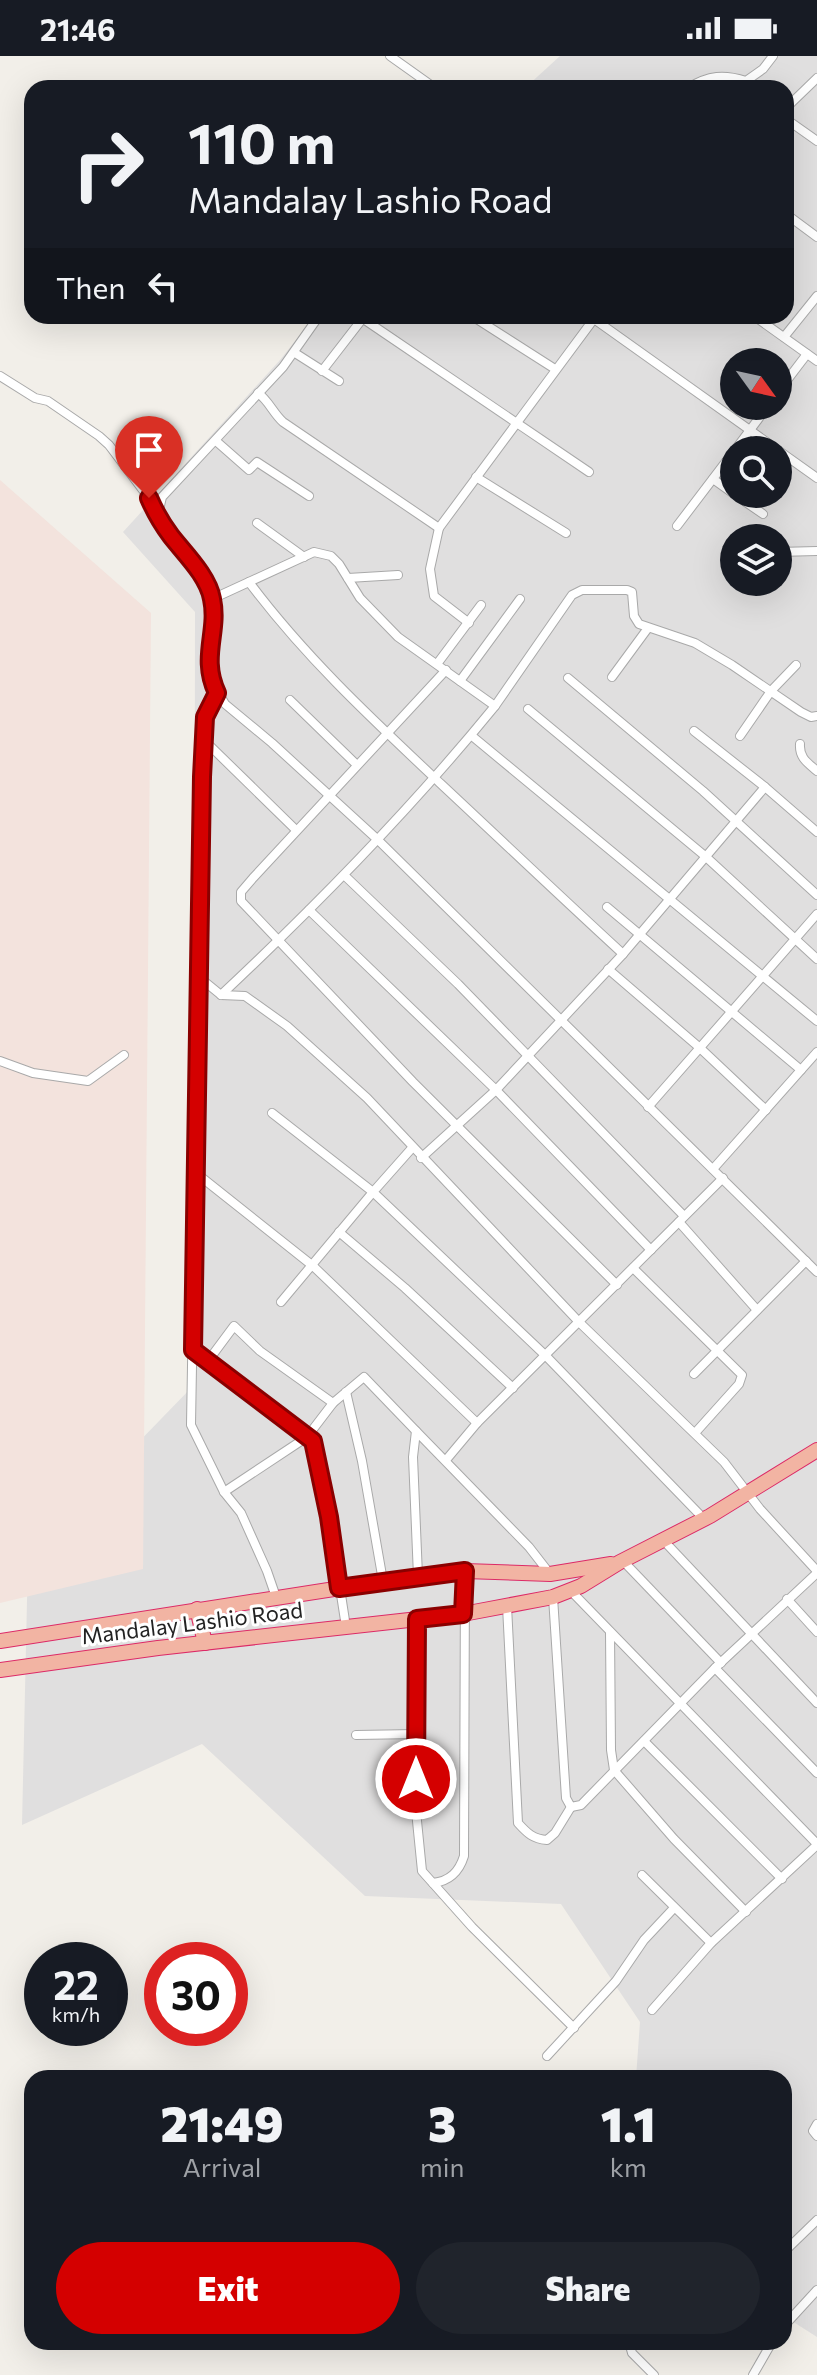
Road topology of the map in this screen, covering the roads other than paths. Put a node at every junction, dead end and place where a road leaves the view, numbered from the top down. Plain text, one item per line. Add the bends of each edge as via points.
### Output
1 (390, 56) edge
2 (773, 56) edge
3 (817, 78) edge
4 (424, 80) edge
5 (703, 80) edge
6 (736, 80) edge
7 (751, 80) edge
8 (794, 100) edge
9 (794, 125) edge
10 (817, 141) edge
11 (794, 220) edge
12 (817, 237) edge
13 (817, 296) edge
14 (313, 324) edge
15 (356, 324) edge
16 (371, 324) edge
17 (485, 324) edge
18 (590, 324) edge
19 (605, 324) edge
20 (765, 324) edge
21 (784, 337) junction
22 (295, 353) junction
23 (807, 354) junction
24 (817, 361) edge
25 (555, 369) junction
26 (322, 371) junction
27 (792, 374) edge
28 (0, 376) edge
29 (339, 381) dead end
30 (258, 393) junction
31 (758, 420) edge
32 (514, 424) junction
33 (750, 430) junction
34 (745, 436) edge
35 (216, 441) junction
36 (720, 470) edge
37 (589, 472) dead end
38 (476, 477) junction
39 (817, 478) edge
40 (713, 479) junction
41 (720, 484) edge
42 (309, 496) dead end
43 (162, 497) junction
44 (149, 498) junction
45 (754, 508) edge
46 (763, 514) dead end
47 (157, 517) junction
48 (257, 523) dead end
49 (677, 526) dead end
50 (439, 528) junction
51 (566, 533) dead end
52 (817, 551) edge
53 (792, 552) edge
54 (304, 557) junction
55 (398, 575) dead end
56 (348, 578) junction
57 (249, 582) junction
58 (212, 599) junction
59 (520, 599) dead end
60 (481, 605) dead end
61 (469, 623) junction
62 (648, 628) junction
63 (437, 664) junction
64 (796, 665) dead end
65 (446, 670) junction
66 (612, 677) dead end
67 (568, 678) dead end
68 (460, 681) junction
69 (771, 691) junction
70 (217, 693) junction
71 (290, 700) dead end
72 (495, 706) junction
73 (528, 709) dead end
74 (817, 716) edge
75 (694, 731) dead end
76 (387, 735) junction
77 (472, 736) junction
78 (740, 736) dead end
79 (204, 740) junction
80 (800, 744) dead end
81 (357, 765) junction
82 (817, 771) edge
83 (435, 779) junction
84 (765, 787) junction
85 (328, 795) junction
86 (736, 822) junction
87 (296, 830) junction
88 (817, 832) edge
89 (378, 840) junction
90 (705, 856) junction
91 (344, 875) junction
92 (817, 895) edge
93 (672, 898) junction
94 (607, 907) dead end
95 (309, 910) junction
96 (817, 914) edge
97 (639, 936) junction
98 (795, 939) junction
99 (278, 941) junction
100 (623, 954) junction
101 (817, 959) edge
102 (608, 969) junction
103 (762, 975) junction
104 (198, 977) junction
105 (221, 995) junction
106 (731, 1013) junction
107 (560, 1021) junction
108 (817, 1021) edge
109 (700, 1048) junction
110 (817, 1052) edge
111 (124, 1055) dead end
112 (528, 1056) junction
113 (0, 1061) edge
114 (801, 1070) junction
115 (496, 1090) junction
116 (648, 1107) junction
117 (766, 1110) junction
118 (272, 1113) dead end
119 (457, 1123) junction
120 (412, 1148) junction
121 (421, 1158) junction
122 (713, 1169) junction
123 (196, 1173) junction
124 (723, 1178) junction
125 (373, 1192) junction
126 (682, 1219) junction
127 (339, 1232) junction
128 (651, 1250) junction
129 (806, 1261) junction
130 (313, 1266) junction
131 (633, 1268) junction
132 (817, 1272) edge
133 (617, 1285) junction
134 (281, 1302) dead end
135 (757, 1310) junction
136 (580, 1323) junction
137 (193, 1350) junction
138 (716, 1352) junction
139 (546, 1356) junction
140 (208, 1361) junction
141 (694, 1374) dead end
142 (513, 1388) junction
143 (346, 1392) junction
144 (333, 1403) junction
145 (477, 1423) junction
146 (416, 1431) junction
147 (695, 1433) junction
148 (307, 1437) junction
149 (817, 1450) edge
150 (446, 1460) junction
151 (224, 1492) junction
152 (748, 1494) junction
153 (704, 1519) junction
154 (664, 1541) junction
155 (622, 1562) junction
156 (465, 1571) junction
157 (817, 1572) edge
158 (550, 1574) junction
159 (418, 1576) junction
160 (383, 1581) junction
161 (339, 1588) junction
162 (570, 1590) junction
163 (276, 1597) junction
164 (553, 1597) junction
165 (787, 1599) junction
166 (507, 1606) junction
167 (197, 1609) junction
168 (463, 1614) junction
169 (417, 1619) junction
170 (346, 1627) junction
171 (610, 1632) junction
172 (817, 1632) edge
173 (751, 1633) junction
174 (0, 1641) edge
175 (205, 1643) junction
176 (718, 1666) junction
177 (0, 1670) edge
178 (817, 1703) edge
179 (680, 1704) junction
180 (416, 1734) junction
181 (356, 1735) dead end
182 (644, 1741) junction
183 (614, 1770) junction
184 (817, 1773) edge
185 (571, 1807) junction
186 (817, 1845) edge
187 (642, 1875) dead end
188 (782, 1879) junction
189 (433, 1883) junction
190 (674, 1908) junction
191 (746, 1912) junction
192 (711, 1943) junction
193 (652, 2010) dead end
194 (574, 2028) junction
195 (547, 2056) dead end
196 (817, 2124) edge
197 (817, 2136) edge
198 (817, 2220) edge
199 (792, 2244) edge
200 (817, 2290) edge
201 (792, 2317) edge
202 (631, 2350) edge
203 (767, 2350) edge
204 (654, 2375) edge
205 (753, 2375) edge

1 - 4 street
2 - 7 street
3 - 8 street
5 - 6 street via 727,75
9 - 10 street
11 - 12 street
13 - 21 street
14 - 22 street
15 - 26 street
16 - 32 street
17 - 25 street
18 - 25 street
19 - 33 street
20 - 21 street
21 - 23 street
22 - 26 street
22 - 30 street
23 - 24 street
23 - 27 street
25 - 32 street
26 - 29 street
28 - 44 street via 99,436
30 - 35 street
30 - 50 street via 283,422
31 - 33 street
32 - 37 street
32 - 38 street
33 - 34 street
33 - 39 street
35 - 42 street via 249,470 257,462
35 - 43 street
36 - 40 street
38 - 50 street
38 - 51 street
40 - 41 street
40 - 49 street
43 - 44 street
43 - 47 street
44 - 47 street
45 - 46 street
47 - 58 street
48 - 54 street
50 - 61 street via 430,569 434,596
52 - 53 street
54 - 56 street via 314,552 331,556
54 - 57 street
55 - 56 street
56 - 63 street via 376,616
57 - 58 street
57 - 76 street via 277,620
58 - 70 street via 208,659
59 - 68 street
60 - 61 street
61 - 63 street
62 - 66 street
62 - 69 street via 695,643
62 - 72 street via 634,616 632,592 582,590 572,595
63 - 65 street
64 - 69 street
65 - 68 street
65 - 76 street
67 - 86 street
68 - 72 street
69 - 74 street via 801,712
69 - 78 street
70 - 79 street via 205,717
70 - 85 street
71 - 81 street
72 - 77 street
73 - 90 street
75 - 84 street
76 - 81 street
76 - 83 street
77 - 83 street
77 - 93 street
79 - 87 street
79 - 104 street
80 - 82 street via 802,758
81 - 85 street
83 - 89 street
83 - 100 street
84 - 86 street
84 - 88 street
85 - 87 street
85 - 89 street
86 - 90 street
86 - 92 street
87 - 99 street via 241,892 241,901
89 - 91 street
89 - 107 street
90 - 93 street
90 - 98 street
91 - 95 street
91 - 112 street
93 - 97 street
93 - 103 street
94 - 97 street
95 - 99 street
95 - 115 street
96 - 98 street
97 - 100 street
97 - 106 street
98 - 101 street
98 - 103 street
99 - 105 street
99 - 119 street
100 - 102 street
102 - 107 street
102 - 109 street
103 - 106 street
103 - 108 street
104 - 105 street
104 - 123 street
105 - 120 street via 245,996 287,1026 367,1098
106 - 109 street
106 - 114 street
107 - 112 street
107 - 116 street
109 - 116 street
109 - 117 street
110 - 114 street
111 - 113 street via 88,1081 33,1073
112 - 115 street
112 - 126 street
114 - 117 street
115 - 119 street
115 - 128 street
116 - 122 street
117 - 122 street
118 - 125 street
119 - 121 street
119 - 133 street
120 - 121 street
120 - 125 street
121 - 136 street
122 - 124 street
123 - 130 street
123 - 137 street
124 - 126 street
124 - 129 street
125 - 127 street
125 - 139 street
126 - 128 street
126 - 135 street
127 - 130 street
127 - 142 street
128 - 131 street
129 - 132 street
129 - 135 street
130 - 134 street
130 - 145 street
131 - 133 street
131 - 138 street
133 - 136 street
135 - 138 street
136 - 139 street
136 - 147 street
137 - 140 street
137 - 151 street via 191,1425
138 - 141 street
138 - 147 street via 742,1375
139 - 142 street
139 - 153 street
140 - 144 street via 234,1326
140 - 148 street
142 - 145 street
143 - 144 street
143 - 146 street via 364,1377
143 - 160 street
144 - 148 street
145 - 150 street
146 - 150 street
146 - 159 street
147 - 152 street
148 - 151 street
148 - 161 street via 313,1441 323,1487
149 - 152 highway, Mandalay Lashio Road
150 - 158 street
151 - 163 street via 241,1513
152 - 153 highway, Mandalay Lashio Road
152 - 157 street
153 - 154 highway, Mandalay Lashio Road
154 - 155 highway, Mandalay Lashio Road
154 - 173 street
155 - 158 highway, Mandalay Lashio Road
155 - 162 highway, Mandalay Lashio Road
155 - 176 street
156 - 158 highway, Mandalay Lashio Road
156 - 159 highway, Mandalay Lashio Road
156 - 168 street
157 - 165 street
159 - 160 highway, Mandalay Lashio Road
160 - 161 highway, Mandalay Lashio Road
161 - 163 highway, Mandalay Lashio Road
161 - 170 street
162 - 164 highway, Mandalay Lashio Road
162 - 171 street
163 - 167 highway, Mandalay Lashio Road
164 - 166 highway, Mandalay Lashio Road
164 - 185 street via 566,1798
165 - 172 street
165 - 173 street
166 - 168 highway, Mandalay Lashio Road
166 - 185 street via 518,1823 537,1839 547,1840
167 - 174 highway, Mandalay Lashio Road
167 - 175 highway
168 - 169 highway, Mandalay Lashio Road
168 - 189 street via 464,1856 456,1873
169 - 170 highway, Mandalay Lashio Road
169 - 180 street
170 - 175 highway, Mandalay Lashio Road
171 - 179 street
171 - 183 street
173 - 176 street
173 - 178 street
175 - 177 highway, Mandalay Lashio Road
176 - 179 street
176 - 184 street
179 - 182 street
179 - 186 street
180 - 181 street
180 - 189 street via 419,1856 422,1871
182 - 183 street
182 - 188 street
183 - 185 street via 581,1805
183 - 191 street
186 - 188 street
187 - 190 street
188 - 191 street
189 - 194 street
190 - 192 street
190 - 194 street
191 - 192 street
192 - 193 street
194 - 195 street
196 - 197 street
198 - 199 street
200 - 201 street
202 - 204 street
203 - 205 street

